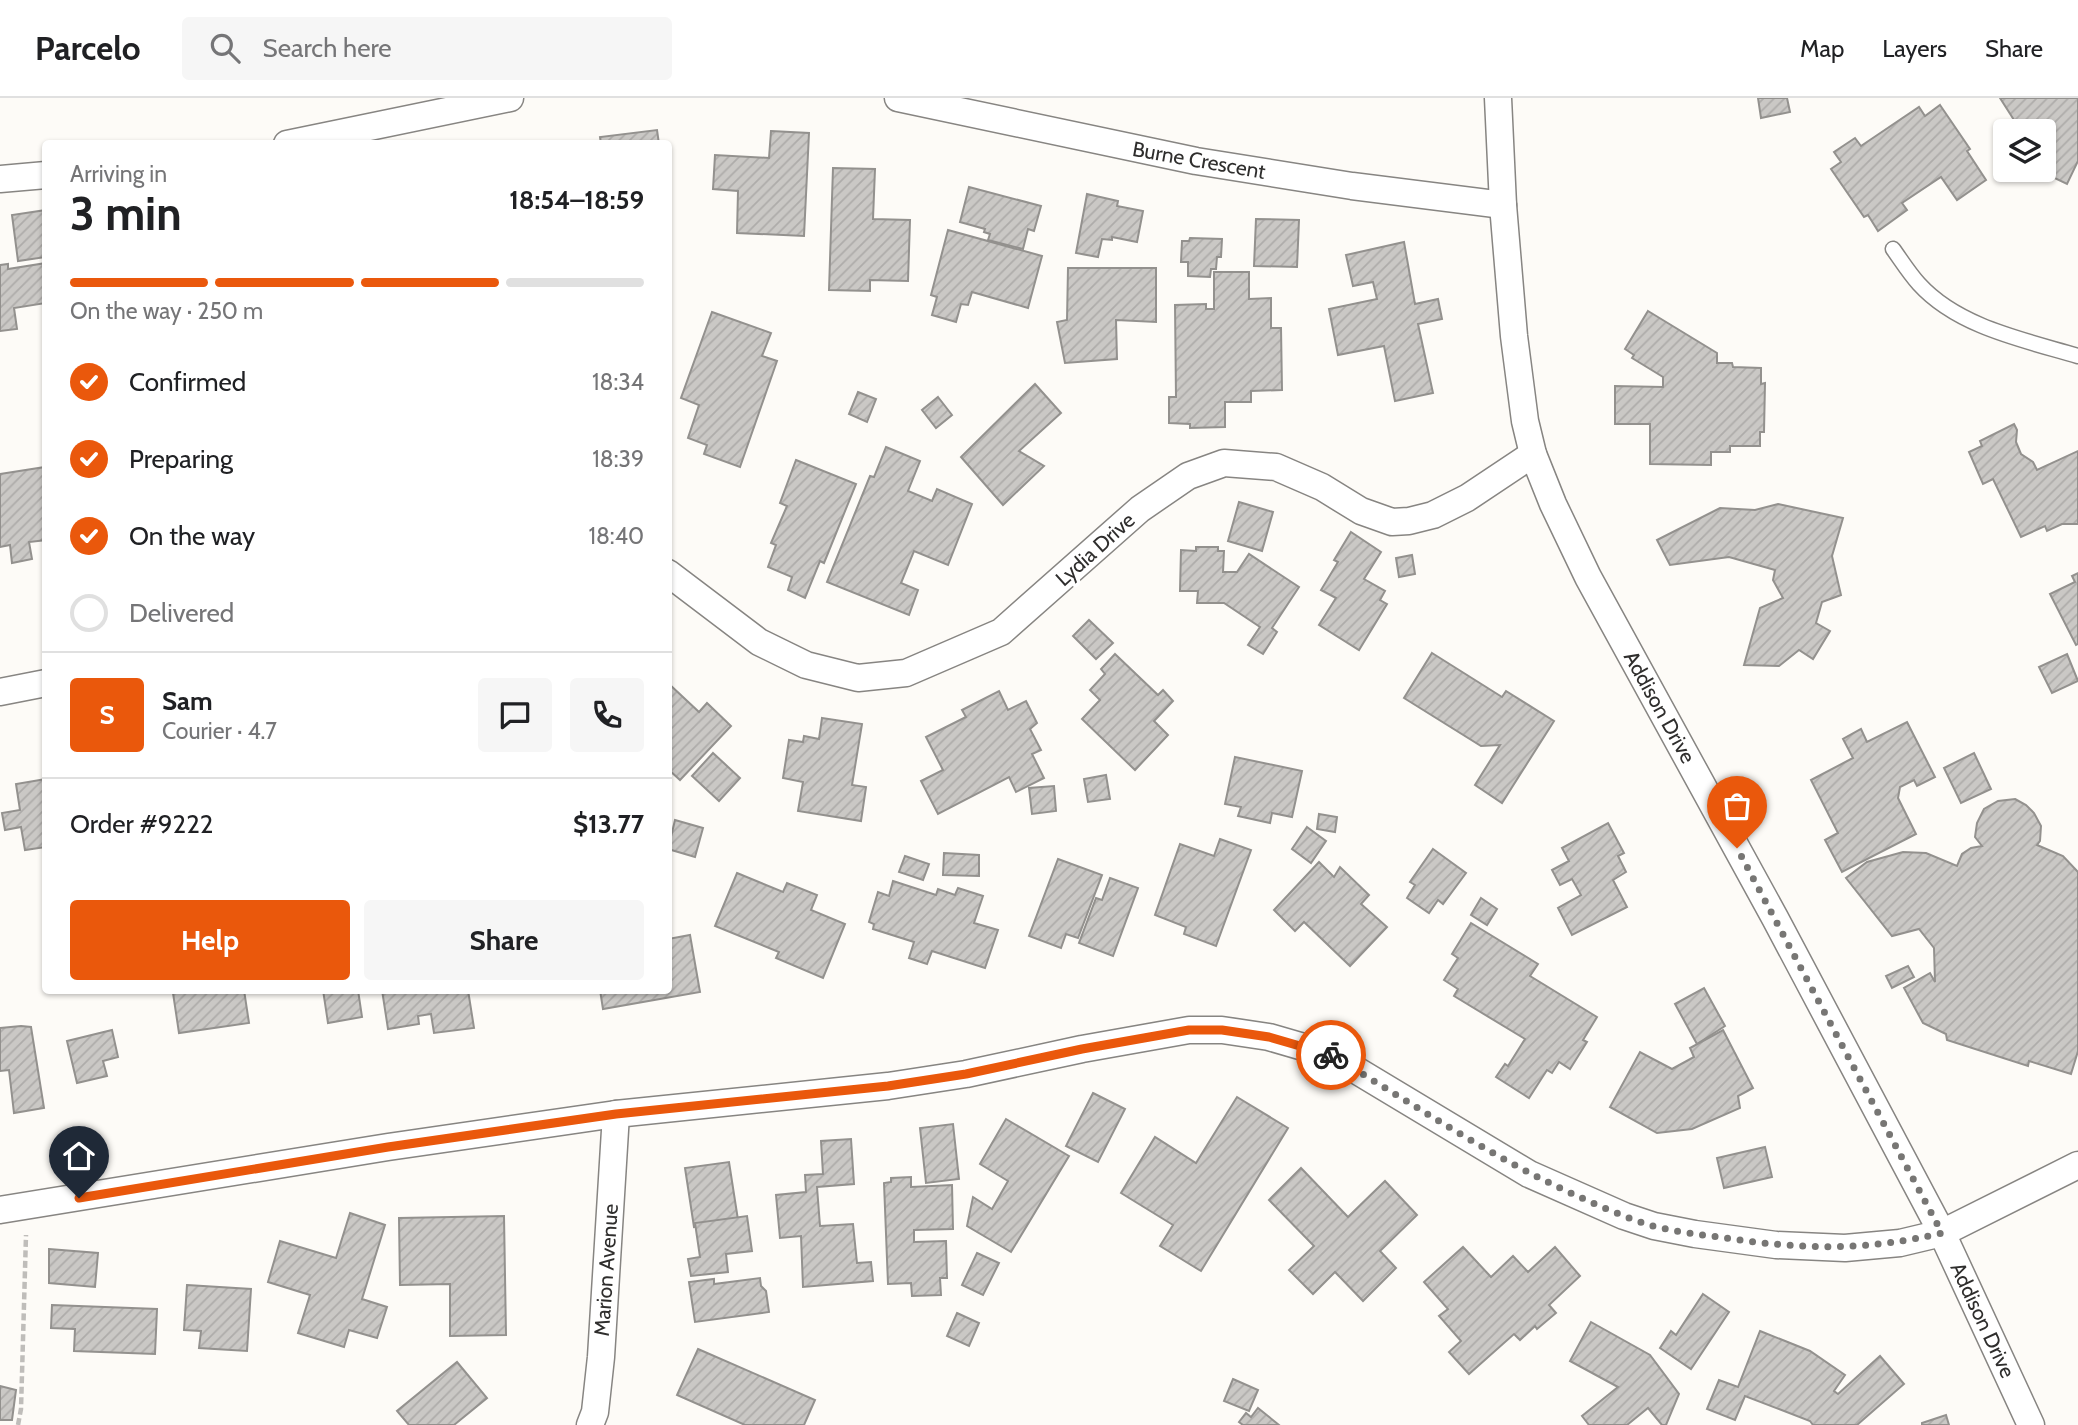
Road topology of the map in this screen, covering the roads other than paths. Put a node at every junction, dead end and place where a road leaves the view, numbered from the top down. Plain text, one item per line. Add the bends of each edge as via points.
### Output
1 (510, 98) edge
2 (898, 98) edge
3 (1498, 98) edge
4 (306, 140) edge
5 (42, 175) edge
6 (0, 179) edge
7 (1503, 205) junction
8 (1893, 249) dead end
9 (2078, 356) edge
10 (1533, 454) junction
11 (672, 576) edge
12 (42, 684) edge
13 (0, 692) edge
14 (616, 1114) junction
15 (2078, 1165) edge
16 (0, 1210) edge
17 (1942, 1233) junction
18 (590, 1425) edge
19 (2031, 1425) edge

1 - 4 street
2 - 7 street, Burne Crescent via 1196,161
3 - 7 street, Addison Drive
5 - 6 street
7 - 10 street, Addison Drive via 1523,409
8 - 9 lane via 1919,284 1951,311 1992,330
10 - 11 street, Lydia Drive via 1466,498 1409,522 1392,522 1361,511 1276,467 1224,463 1188,476 1140,509 1002,632 906,673 858,678 806,665 759,642
10 - 17 street, Addison Drive via 1588,578
12 - 13 street
14 - 16 street
14 - 17 street via 901,1084 1163,1034 1222,1030 1269,1037 1331,1055 1529,1174 1654,1226 1776,1245 1845,1248
14 - 18 street, Marion Avenue via 601,1357
15 - 17 street
17 - 19 street, Addison Drive

